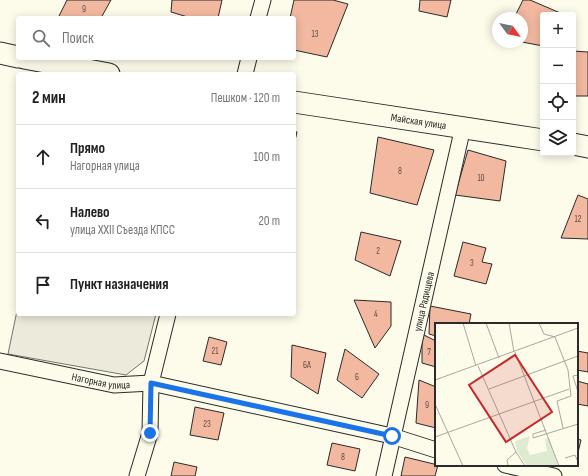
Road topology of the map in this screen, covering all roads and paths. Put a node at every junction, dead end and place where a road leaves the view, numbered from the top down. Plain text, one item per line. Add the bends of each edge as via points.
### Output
1 (263, 0) edge
2 (259, 16) edge
3 (0, 53) edge
4 (16, 57) edge
5 (34, 60) edge
6 (248, 60) edge
7 (98, 72) edge
8 (245, 72) edge
9 (296, 102) edge
10 (463, 127) junction
11 (540, 140) edge
12 (576, 144) edge
13 (588, 146) edge
14 (168, 316) edge
15 (0, 361) edge
16 (151, 383) junction
17 (392, 436) junction
18 (435, 450) edge
19 (509, 466) edge
20 (137, 476) edge
21 (384, 476) edge
22 (554, 476) edge

1 - 2 street
3 - 4 street
5 - 7 street
6 - 8 street
9 - 10 street, Майская улица
10 - 11 street, Майская улица
10 - 17 street, улица Радищева
12 - 13 street
14 - 16 street
15 - 16 street, Нагорная улица via 114,385
16 - 17 street, Нагорная улица
16 - 20 street via 150,433
17 - 18 street, Нагорная улица
17 - 21 street, улица Радищева
19 - 22 street

